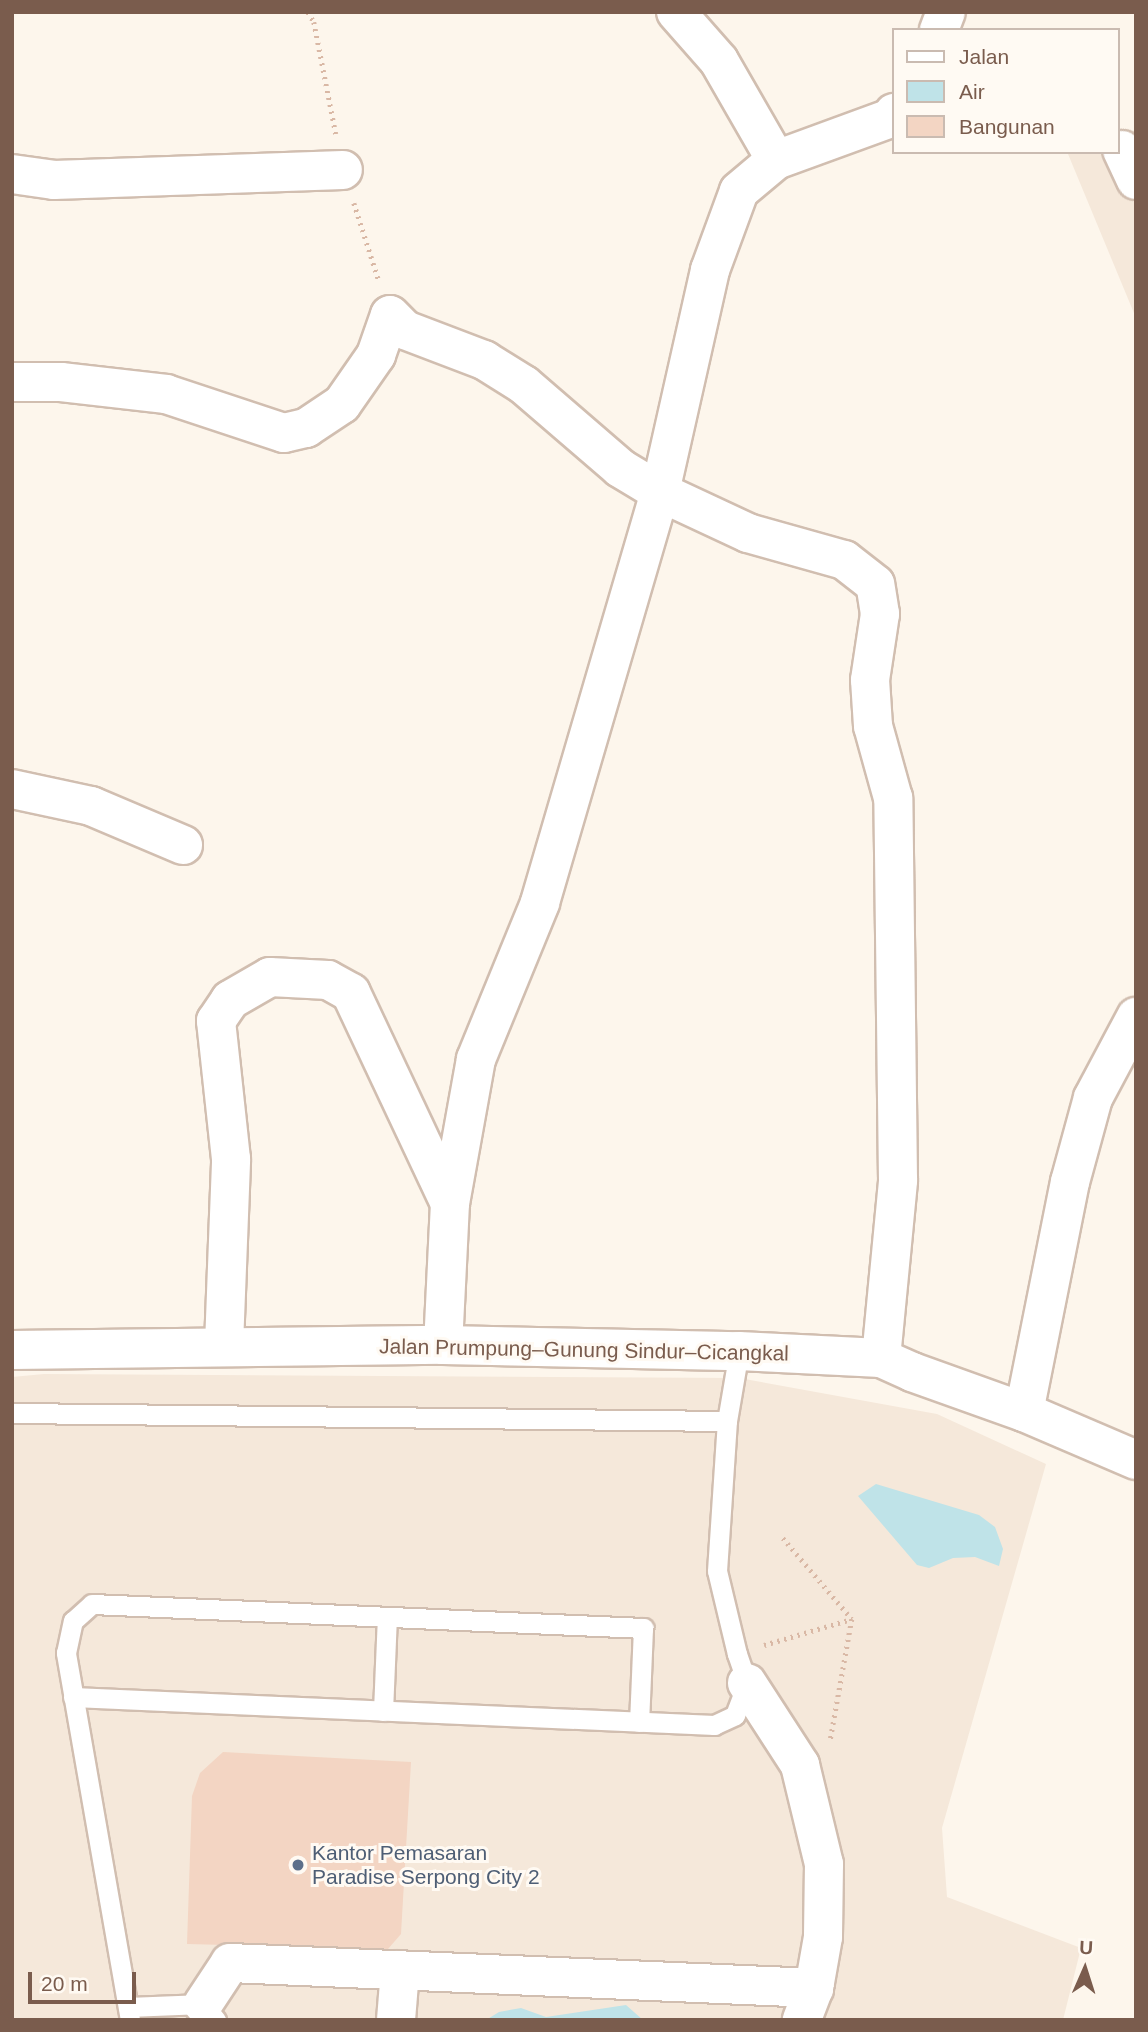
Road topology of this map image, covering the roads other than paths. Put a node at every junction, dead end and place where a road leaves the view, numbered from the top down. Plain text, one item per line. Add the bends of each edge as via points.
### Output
1 (676, 12) edge
2 (892, 116) edge
3 (776, 160) junction
4 (343, 170) dead end
5 (12, 174) edge
6 (12, 382) edge
7 (660, 492) junction
8 (12, 789) edge
9 (183, 845) dead end
10 (1136, 1017) edge
11 (450, 1203) junction
12 (224, 1345) junction
13 (443, 1345) junction
14 (12, 1350) edge
15 (739, 1351) junction
16 (881, 1358) junction
17 (1024, 1412) junction
18 (12, 1413) edge
19 (727, 1421) junction
20 (1136, 1460) edge
21 (387, 1617) junction
22 (742, 1668) junction
23 (73, 1697) junction
24 (383, 1711) junction
25 (639, 1722) junction
26 (400, 1970) junction
27 (808, 2004) edge
28 (209, 2012) edge
29 (129, 2013) edge
30 (396, 2020) edge

1 - 3 street via 719,61
2 - 3 street
3 - 7 street via 739,191 710,270
4 - 5 street via 54,180
6 - 7 street via 61,382 166,394 284,433 306,428 342,404 376,355 390,315 405,330 484,360 524,385 620,468
7 - 11 street via 540,902 476,1059
7 - 16 street via 748,533 844,561 875,584 880,614 870,680 873,726 893,798 898,1180
8 - 9 street via 92,806
10 - 17 street via 1093,1098 1070,1182
11 - 12 street via 351,993 328,980 270,977 230,1000 215,1021 231,1159
11 - 13 street
12 - 13 street, Jalan Prumpung–Gunung Sindur–Cicangkal
12 - 14 street, Jalan Prumpung–Gunung Sindur–Cicangkal
13 - 15 street, Jalan Prumpung–Gunung Sindur–Cicangkal
15 - 16 street, Jalan Prumpung–Gunung Sindur–Cicangkal
15 - 19 lane
16 - 17 street, Jalan Prumpung–Gunung Sindur–Cicangkal
17 - 20 street, Jalan Prumpung–Gunung Sindur–Cicangkal
18 - 19 lane
19 - 22 lane via 717,1571
21 - 23 lane via 92,1604 73,1621 66,1653
21 - 24 lane
21 - 25 lane via 643,1628
22 - 25 lane via 736,1715 714,1725
22 - 27 street via 800,1765 824,1864 823,1937
23 - 24 lane
23 - 29 lane
24 - 25 lane
26 - 27 street
26 - 28 street via 230,1963
26 - 30 street
28 - 29 lane

